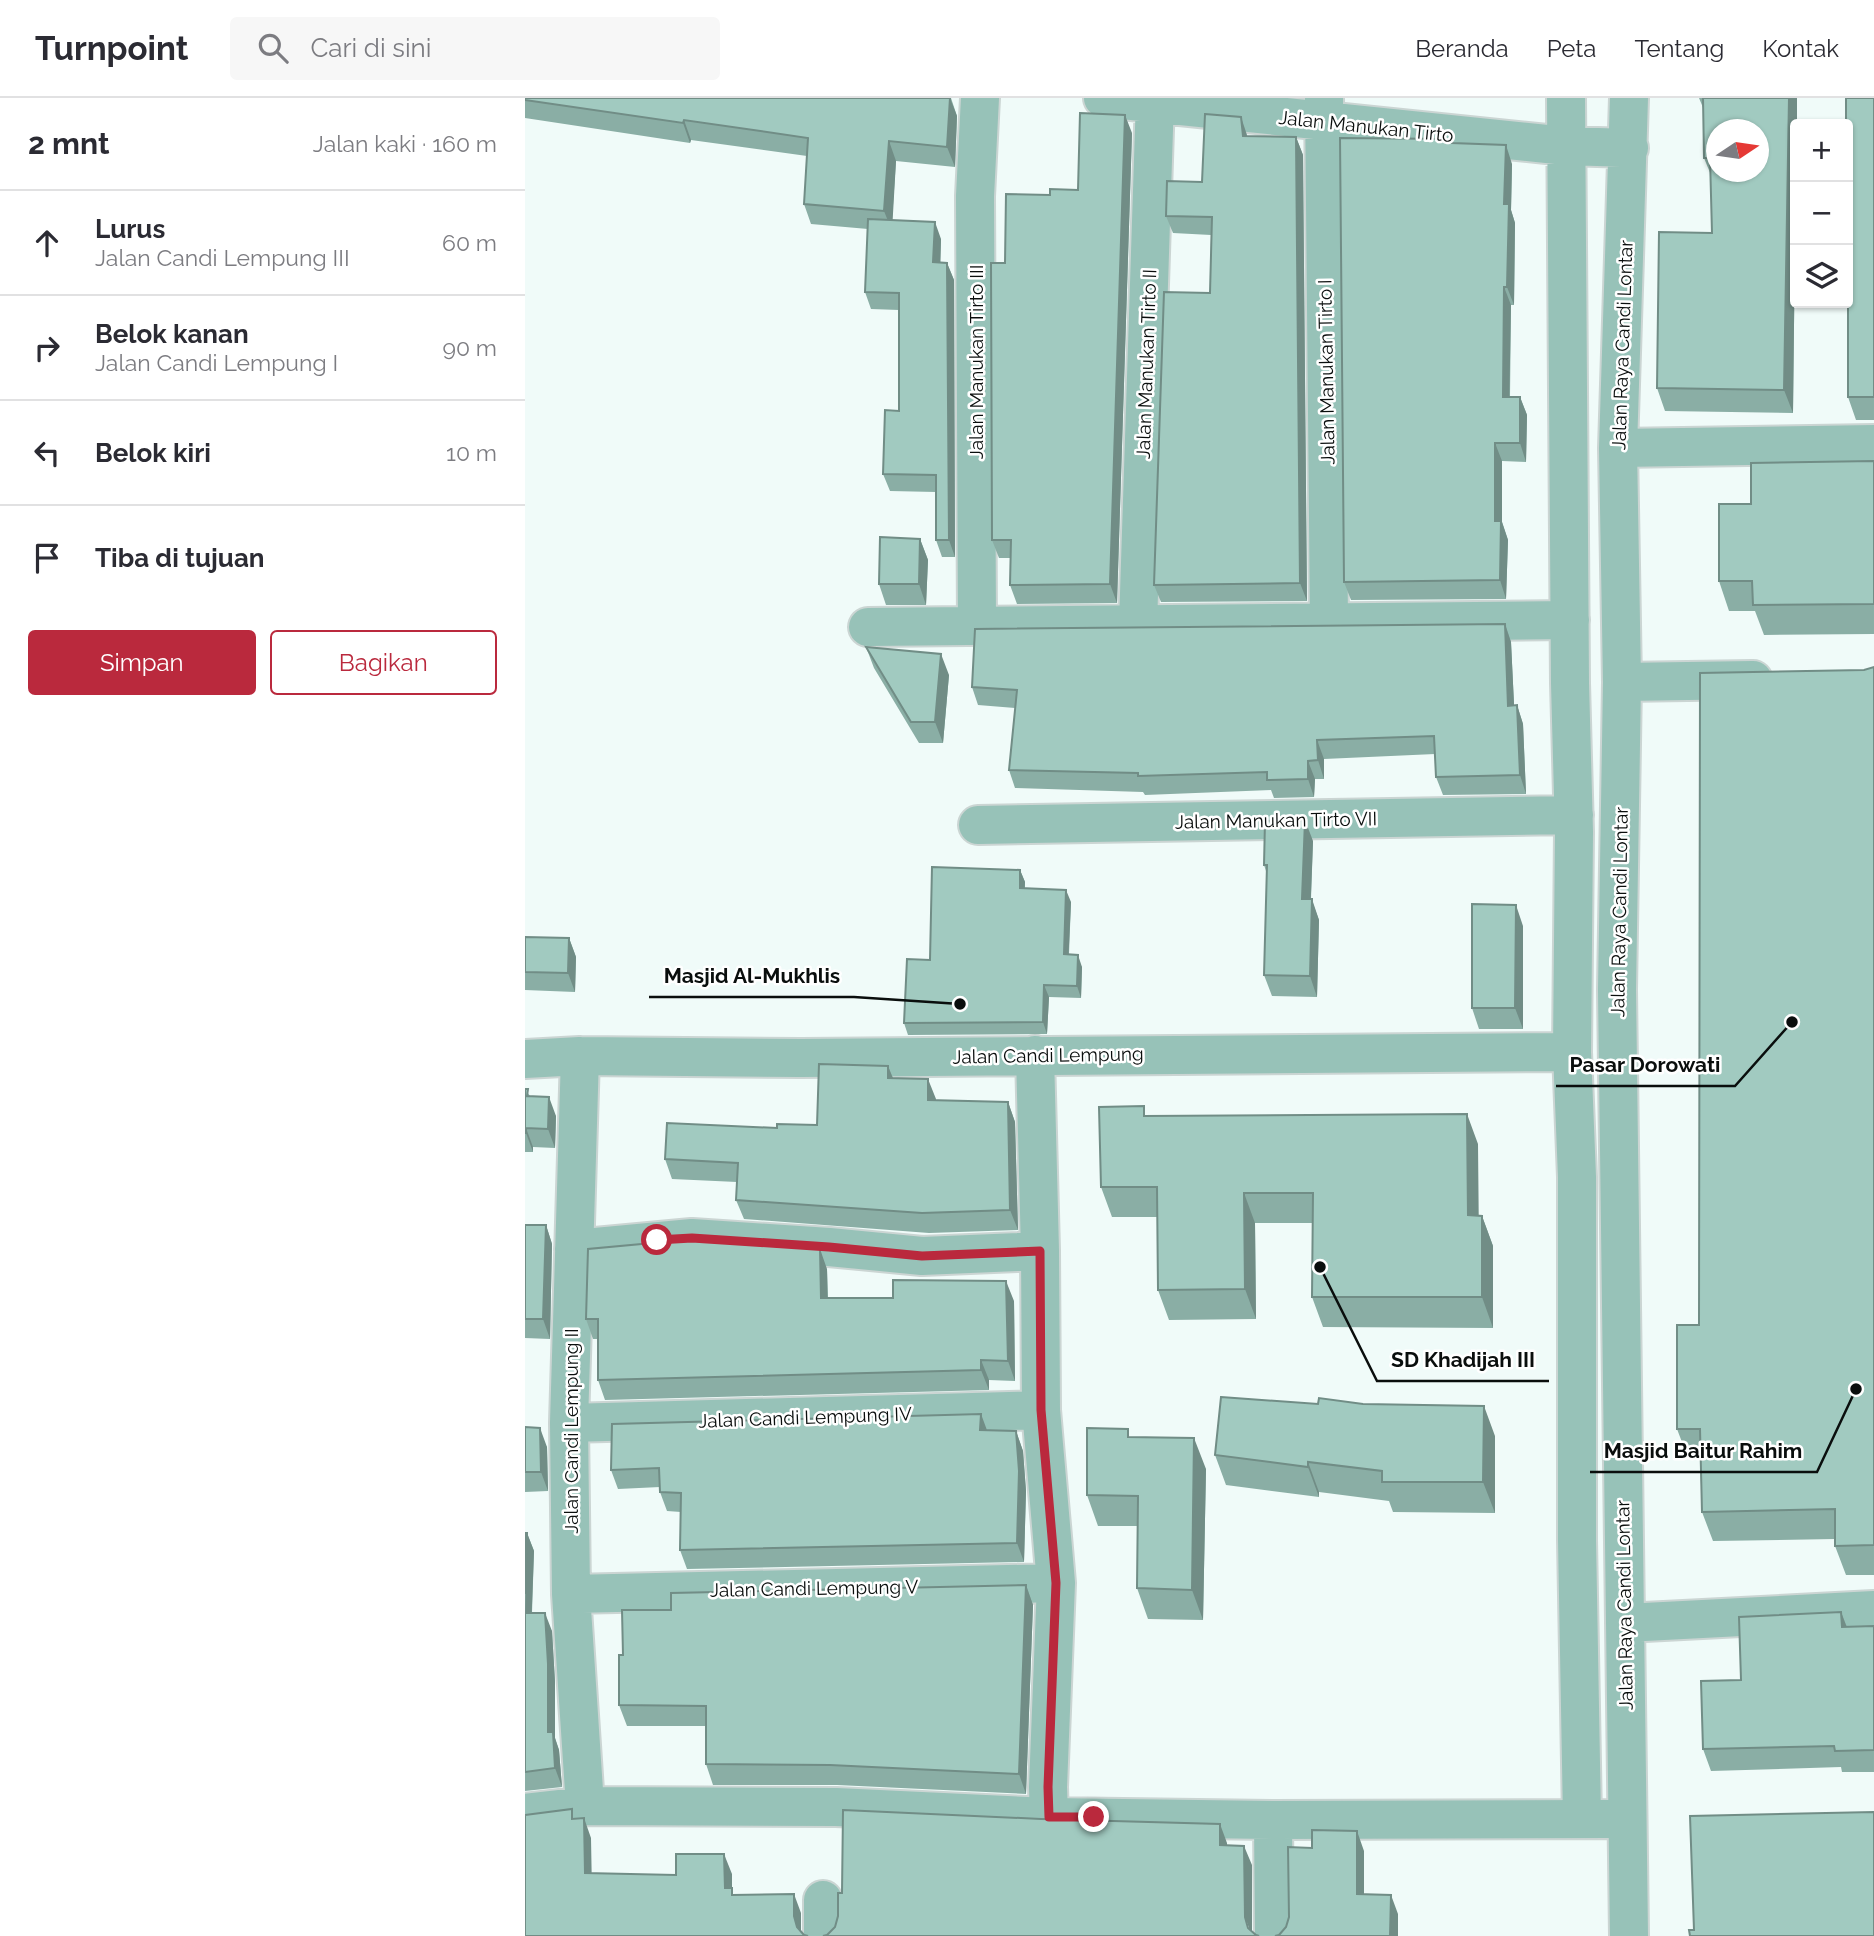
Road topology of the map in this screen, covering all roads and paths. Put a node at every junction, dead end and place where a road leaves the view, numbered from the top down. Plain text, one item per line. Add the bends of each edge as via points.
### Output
1 (980, 98) edge
2 (1103, 98) edge
3 (1566, 98) edge
4 (1629, 98) edge
5 (1155, 101) edge
6 (1324, 110) edge
7 (1566, 146) junction
8 (1629, 148) junction
9 (1874, 444) edge
10 (1618, 447) junction
11 (1570, 620) junction
12 (1329, 622) junction
13 (1138, 625) junction
14 (977, 626) junction
15 (868, 627) dead end
16 (1793, 679) edge
17 (1622, 682) junction
18 (1574, 823) junction
19 (978, 825) dead end
20 (1620, 829) junction
21 (1574, 963) junction
22 (1618, 963) junction
23 (1572, 1052) junction
24 (1035, 1055) junction
25 (580, 1056) junction
26 (525, 1059) edge
27 (1577, 1177) junction
28 (1618, 1177) junction
29 (574, 1250) junction
30 (1040, 1251) junction
31 (1041, 1410) junction
32 (569, 1423) junction
33 (1577, 1540) junction
34 (1624, 1541) junction
35 (1056, 1583) junction
36 (571, 1594) junction
37 (1874, 1610) edge
38 (1625, 1623) junction
39 (585, 1806) junction
40 (525, 1813) edge
41 (1049, 1817) junction
42 (1582, 1819) junction
43 (1273, 1820) junction
44 (1626, 1820) junction
45 (1274, 1936) edge
46 (1629, 1936) edge

1 - 14 street, Jalan Manukan Tirto III via 975,196
2 - 5 street, Jalan Manukan Tirto
3 - 7 street
4 - 8 street, Jalan Raya Candi Lontar
5 - 6 street, Jalan Manukan Tirto
5 - 13 street, Jalan Manukan Tirto II
6 - 7 street, Jalan Manukan Tirto
6 - 12 street, Jalan Manukan Tirto I
7 - 8 street, Jalan Manukan Tirto
7 - 11 street
8 - 10 street, Jalan Raya Candi Lontar
9 - 10 street
10 - 17 street, Jalan Raya Candi Lontar
11 - 12 street
11 - 18 street
12 - 13 street
13 - 14 street
14 - 15 street
16 - 17 street
17 - 20 street, Jalan Raya Candi Lontar
18 - 19 street, Jalan Manukan Tirto VII
18 - 20 street, Jalan Manukan Tirto VII
18 - 21 street
20 - 22 street, Jalan Raya Candi Lontar
21 - 22 street
21 - 23 street
22 - 28 street, Jalan Raya Candi Lontar
23 - 24 street, Jalan Candi Lempung
23 - 27 street
24 - 25 street, Jalan Candi Lempung
24 - 30 street
25 - 26 street, Jalan Candi Lempung
25 - 29 street, Jalan Candi Lempung II
27 - 28 street
27 - 33 street
28 - 34 street, Jalan Raya Candi Lontar
29 - 30 street via 692,1238 922,1256
29 - 32 street, Jalan Candi Lempung II
30 - 31 street
31 - 32 street, Jalan Candi Lempung IV
31 - 35 street
32 - 36 street, Jalan Candi Lempung II
33 - 34 street
33 - 42 street
34 - 38 street, Jalan Raya Candi Lontar
35 - 36 street, Jalan Candi Lempung V
35 - 41 street
36 - 39 street, Jalan Candi Lempung II
37 - 38 street
38 - 44 street, Jalan Raya Candi Lontar
39 - 40 street
39 - 41 street via 836,1807
41 - 43 street
42 - 43 street
42 - 44 street
43 - 45 street
44 - 46 street, Jalan Raya Candi Lontar

